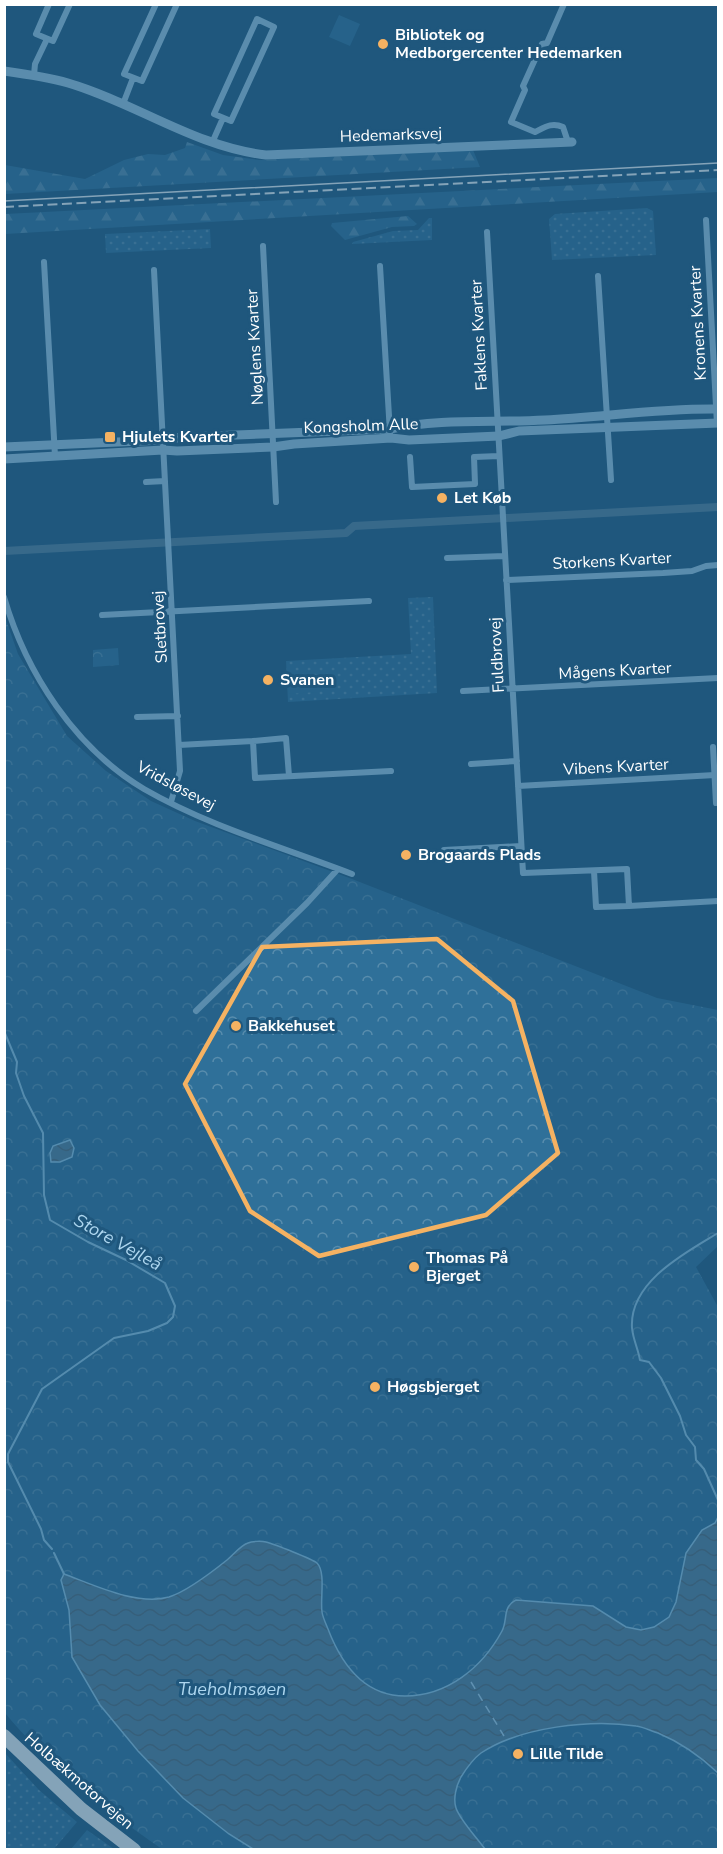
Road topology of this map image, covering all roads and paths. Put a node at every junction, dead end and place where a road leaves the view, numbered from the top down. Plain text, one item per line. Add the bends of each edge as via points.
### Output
1 (48, 4) edge
2 (70, 4) edge
3 (156, 4) edge
4 (177, 4) edge
5 (564, 4) edge
6 (47, 39) junction
7 (4, 71) edge
8 (34, 75) junction
9 (133, 78) junction
10 (123, 104) junction
11 (223, 118) junction
12 (570, 142) joint
13 (212, 143) junction
14 (706, 220) dead end
15 (487, 232) dead end
16 (263, 246) dead end
17 (44, 262) dead end
18 (380, 266) dead end
19 (154, 270) dead end
20 (598, 276) dead end
21 (717, 409) edge
22 (607, 416) junction
23 (497, 421) junction
24 (718, 424) edge
25 (608, 428) junction
26 (273, 432) junction
27 (390, 433) junction
28 (499, 436) junction
29 (54, 445) junction
30 (163, 445) junction
31 (4, 447) edge
32 (273, 447) junction
33 (55, 456) junction
34 (500, 456) junction
35 (411, 457) dead end
36 (4, 459) edge
37 (611, 480) dead end
38 (165, 481) junction
39 (146, 482) dead end
40 (276, 502) dead end
41 (505, 556) junction
42 (447, 558) dead end
43 (718, 565) edge
44 (506, 580) junction
45 (4, 597) edge
46 (369, 601) dead end
47 (173, 612) junction
48 (102, 615) dead end
49 (718, 678) edge
50 (513, 690) junction
51 (464, 691) dead end
52 (178, 716) junction
53 (137, 717) dead end
54 (253, 741) junction
55 (179, 744) junction
56 (713, 747) dead end
57 (517, 761) junction
58 (471, 764) dead end
59 (391, 771) dead end
60 (715, 775) junction
61 (289, 776) junction
62 (518, 786) junction
63 (171, 802) junction
64 (716, 803) dead end
65 (521, 846) junction
66 (444, 850) dead end
67 (338, 869) junction
68 (594, 871) junction
69 (352, 874) dead end
70 (718, 901) edge
71 (629, 906) junction
72 (196, 1011) dead end
73 (4, 1737) edge
74 (134, 1850) edge

1 - 6 street via 36,34
2 - 6 street via 53,42
3 - 9 street via 124,74
4 - 9 street via 142,81
5 - 12 street via 523,86 525,90 511,122 535,132 558,125
6 - 8 street
7 - 8 street, Hedemarksvej
8 - 10 street, Hedemarksvej via 67,82
9 - 10 street
10 - 13 street, Hedemarksvej
11 - 11 street via 231,121 274,27 257,19 214,114
11 - 13 street
12 - 13 street, Hedemarksvej via 266,155
14 - 21 street, Kronens Kvarter
15 - 23 street, Faklens Kvarter
16 - 26 street, Nøglens Kvarter
17 - 29 street
18 - 27 street
19 - 30 street, Sletbrovej
20 - 22 street
21 - 22 street, Kongsholm Alle
21 - 24 street, Kronens Kvarter
22 - 23 street, Kongsholm Alle
22 - 25 street
23 - 27 street, Kongsholm Alle via 408,425
23 - 28 street, Faklens Kvarter
24 - 25 street, Kongsholm Alle
25 - 28 street, Kongsholm Alle via 519,431
25 - 37 street
26 - 27 street, Kongsholm Alle
26 - 30 street, Kongsholm Alle via 183,436
26 - 32 street, Nøglens Kvarter
27 - 28 street, Kongsholm Alle via 409,440
27 - 32 street, Kongsholm Alle
28 - 34 street, Fuldbrovej
29 - 30 street, Kongsholm Alle
29 - 31 street, Kongsholm Alle
29 - 33 street
30 - 32 street, Kongsholm Alle via 177,451
30 - 33 street, Kongsholm Alle
30 - 38 street, Sletbrovej
32 - 40 street, Nøglens Kvarter
33 - 36 street, Kongsholm Alle
34 - 35 street via 474,457 476,484 412,487
34 - 41 street, Fuldbrovej
38 - 39 street
38 - 47 street, Sletbrovej
41 - 42 street
41 - 44 street, Fuldbrovej
43 - 44 street, Storkens Kvarter via 692,571
44 - 50 street, Fuldbrovej
45 - 63 street, Vridsløsevej via 29,663 71,726 132,780
46 - 47 street
47 - 48 street
47 - 52 street, Sletbrovej
49 - 50 street, Mågens Kvarter
50 - 51 street, Mågens Kvarter
50 - 57 street, Fuldbrovej
52 - 53 street
52 - 55 street, Sletbrovej
54 - 55 street
54 - 61 street via 255,778
54 - 61 street via 286,738
55 - 63 street, Sletbrovej via 180,771
56 - 60 street
57 - 58 street
57 - 62 street, Fuldbrovej
59 - 61 street
60 - 62 street, Vibens Kvarter
60 - 64 street
62 - 65 street, Fuldbrovej
63 - 67 street, Vridsløsevej
65 - 66 street
65 - 68 street, Fuldbrovej via 523,873
67 - 69 street, Vridsløsevej
67 - 72 street
68 - 71 street via 596,907
68 - 71 street via 627,869
70 - 71 street
73 - 74 highway, Holbækmotorvejen via 81,1809

